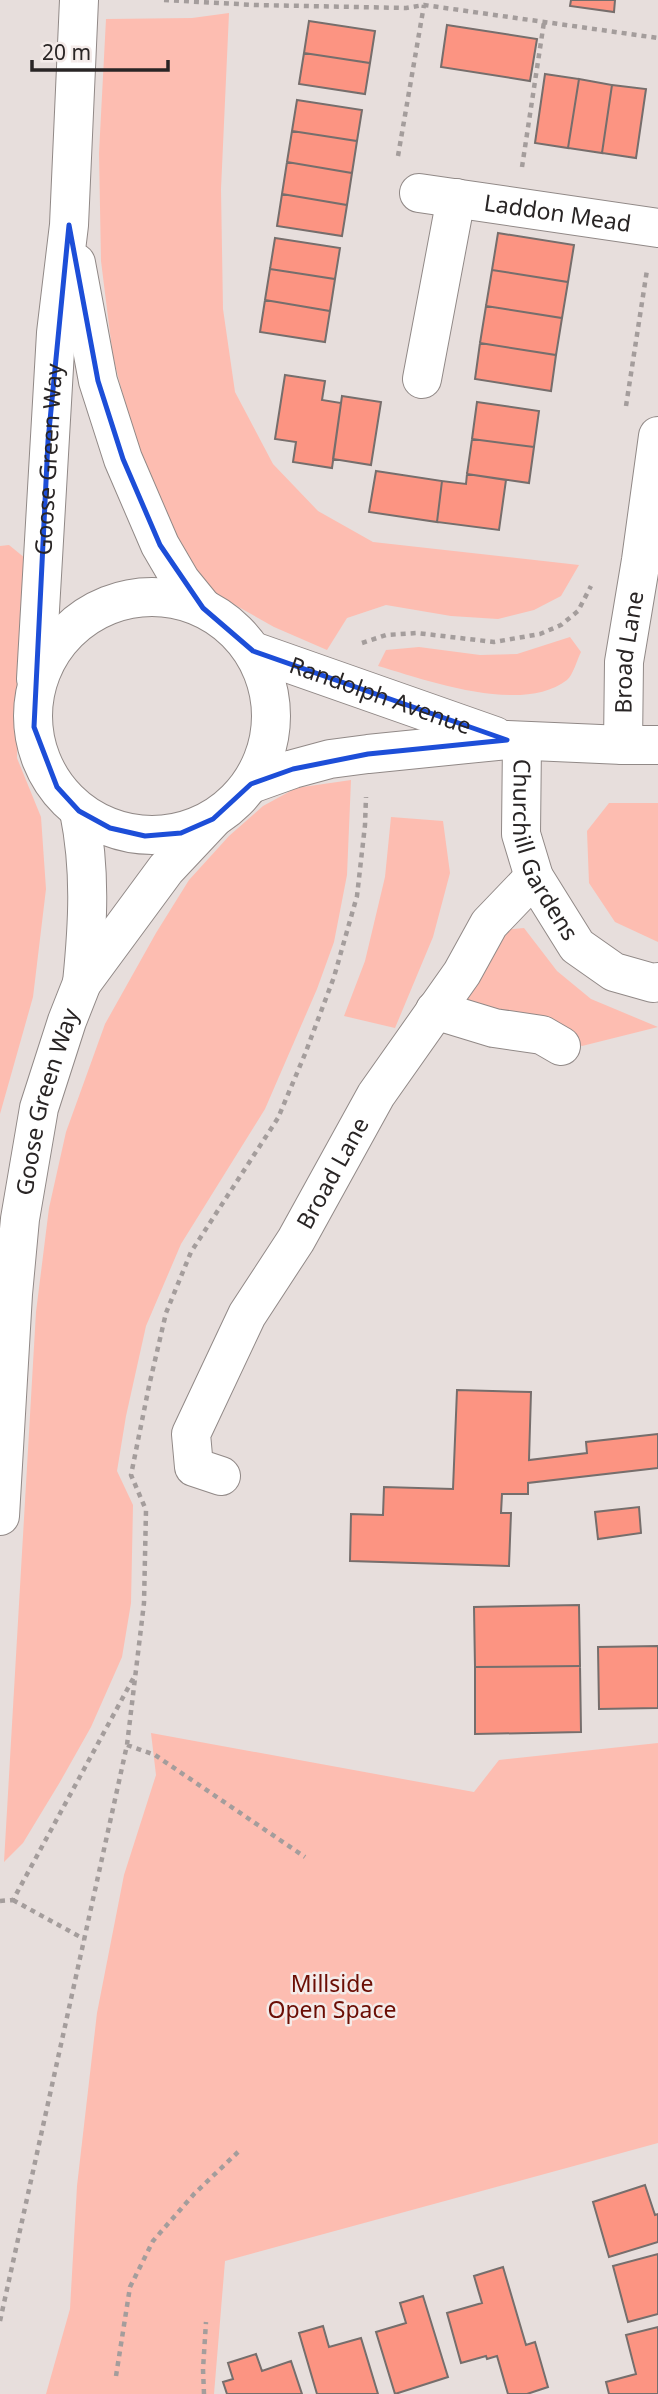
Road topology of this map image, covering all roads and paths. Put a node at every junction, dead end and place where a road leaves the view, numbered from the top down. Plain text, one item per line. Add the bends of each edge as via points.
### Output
1 (79, 0) edge
2 (164, 0) edge
3 (424, 5) junction
4 (544, 22) junction
5 (658, 38) edge
6 (419, 193) joint
7 (456, 198) junction
8 (516, 207) junction
9 (69, 225) junction
10 (656, 228) edge
11 (422, 379) dead end
12 (624, 419) dead end
13 (658, 436) edge
14 (595, 579) dead end
15 (203, 608) junction
16 (253, 651) junction
17 (340, 683) junction
18 (35, 694) junction
19 (515, 741) junction
20 (640, 745) edge
21 (368, 754) junction
22 (251, 784) junction
23 (79, 811) junction
24 (213, 819) junction
25 (534, 877) junction
26 (82, 982) junction
27 (658, 982) edge
28 (435, 1010) junction
29 (561, 1046) dead end
30 (221, 1476) dead end
31 (0, 1516) edge
32 (136, 1673) junction
33 (127, 1745) junction
34 (305, 1857) dead end
35 (13, 1900) junction
36 (0, 1901) edge
37 (84, 1939) junction
38 (238, 2152) dead end
39 (0, 2321) edge
40 (206, 2322) dead end
41 (116, 2376) dead end
42 (204, 2394) edge

1 - 9 main road, Goose Green Way
2 - 3 path
3 - 4 path
3 - 6 path via 397,155
4 - 5 path
4 - 8 path
6 - 7 main road, Laddon Mead
7 - 8 main road, Laddon Mead
7 - 11 main road, Laddon Mead
8 - 10 main road, Laddon Mead
9 - 15 main road, Goose Green Way via 98,381 123,459 160,545
9 - 18 main road, Goose Green Way via 52,387
10 - 12 path
13 - 20 main road, Broad Lane via 624,662
14 - 17 path via 578,611 540,634 494,642 418,633 386,635 363,642 353,652
15 - 16 main road via 222,619
15 - 18 main road via 168,598 133,599 99,610 69,631 47,660
16 - 17 main road, Randolph Avenue
16 - 22 main road via 267,683 271,718 266,752
17 - 19 main road, Randolph Avenue
18 - 23 main road via 34,727 41,759 57,788
19 - 20 main road, Randolph Avenue
19 - 21 main road, Randolph Avenue
19 - 25 main road, Churchill Gardens via 521,834
21 - 22 main road, Randolph Avenue via 330,759
21 - 32 path via 357,896 334,977 278,1118 191,1252 166,1313 131,1475 146,1510 144,1603
22 - 24 main road
23 - 24 main road via 110,828 145,836 181,833
23 - 26 main road, Goose Green Way via 88,884
24 - 26 main road, Goose Green Way via 166,869
25 - 27 main road, Churchill Gardens via 577,946 614,972
25 - 28 main road, Broad Lane via 489,924
26 - 31 main road, Goose Green Way via 39,1108 29,1156 13,1294
28 - 29 main road via 494,1028 542,1035
28 - 30 main road, Broad Lane via 376,1096 296,1240 247,1315 191,1434 194,1467
32 - 33 path
32 - 35 path
33 - 34 path via 155,1755
33 - 37 path
35 - 36 path
35 - 37 path
37 - 39 path
38 - 41 path via 153,2241 130,2287
40 - 42 path

